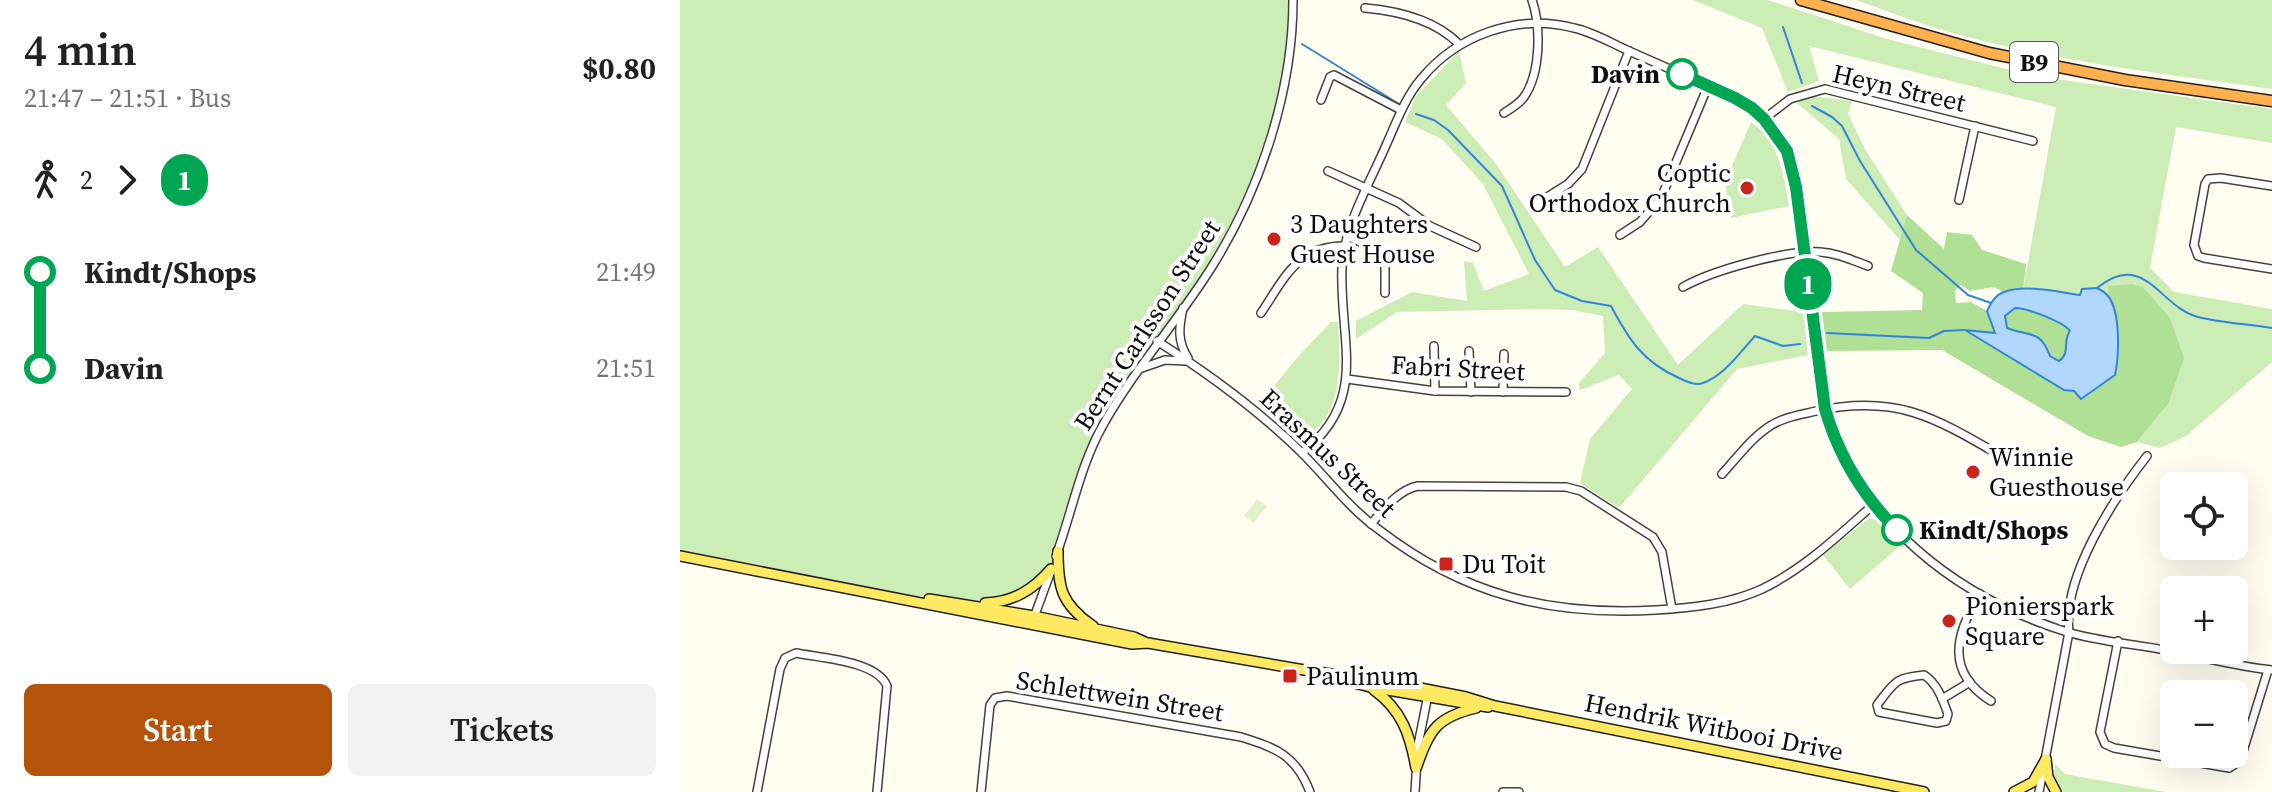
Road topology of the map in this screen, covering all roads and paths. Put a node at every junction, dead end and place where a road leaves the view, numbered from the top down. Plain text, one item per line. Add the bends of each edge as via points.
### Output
1 (1293, 0) edge
2 (1532, 0) edge
3 (1801, 0) edge
4 (1365, 8) dead end
5 (1537, 23) junction
6 (1459, 44) junction
7 (1629, 51) junction
8 (1708, 86) junction
9 (1321, 100) dead end
10 (2272, 101) edge
11 (1401, 110) junction
12 (1504, 113) dead end
13 (1764, 119) junction
14 (1975, 126) junction
15 (2033, 141) dead end
16 (1328, 171) dead end
17 (2272, 186) edge
18 (1368, 189) junction
19 (1544, 199) dead end
20 (1959, 200) dead end
21 (1620, 235) dead end
22 (1347, 236) junction
23 (1344, 246) junction
24 (1476, 247) dead end
25 (1804, 253) junction
26 (1868, 266) dead end
27 (2272, 269) edge
28 (1683, 287) dead end
29 (1385, 293) dead end
30 (1184, 305) junction
31 (1261, 313) dead end
32 (1157, 341) junction
33 (1434, 346) dead end
34 (1469, 351) dead end
35 (1504, 354) dead end
36 (1191, 363) junction
37 (1138, 369) junction
38 (1347, 379) junction
39 (1435, 391) junction
40 (1471, 392) junction
41 (1503, 392) junction
42 (1566, 392) dead end
43 (1825, 409) junction
44 (1302, 453) junction
45 (2001, 456) dead end
46 (2147, 456) dead end
47 (1722, 474) dead end
48 (1873, 505) junction
49 (1371, 524) junction
50 (1058, 551) junction
51 (680, 556) edge
52 (1051, 569) junction
53 (1980, 594) junction
54 (889, 596) junction
55 (966, 604) junction
56 (1672, 609) junction
57 (1033, 620) junction
58 (1100, 630) junction
59 (2069, 632) junction
60 (2118, 641) junction
61 (1148, 643) junction
62 (2270, 670) edge
63 (1316, 672) junction
64 (1970, 682) junction
65 (1370, 687) junction
66 (1428, 693) junction
67 (1942, 699) junction
68 (1991, 701) dead end
69 (1495, 706) junction
70 (1479, 708) junction
71 (2046, 759) junction
72 (1416, 768) junction
73 (757, 792) edge
74 (877, 792) edge
75 (981, 792) edge
76 (1310, 792) edge
77 (1415, 792) edge
78 (1503, 792) edge
79 (1519, 792) edge
80 (1924, 792) edge
81 (2014, 792) edge
82 (2039, 792) edge
83 (2056, 792) edge

1 - 30 street, Bernt Carlsson Street via 1288,64 1264,156 1231,235
2 - 5 street
3 - 10 highway, B9 via 1989,53
4 - 6 street via 1435,26
5 - 6 street via 1500,28
5 - 7 street via 1576,28
5 - 12 street via 1529,90
6 - 11 street via 1419,81
7 - 8 street
7 - 19 street via 1582,169
8 - 13 street
8 - 21 street via 1661,198 1646,217
9 - 11 street via 1334,75
11 - 18 street
13 - 14 street, Heyn Street via 1790,99 1825,89
13 - 25 street via 1792,164
14 - 15 street, Heyn Street
14 - 20 street
16 - 18 street
17 - 27 street via 2208,179 2194,245 2204,258
18 - 22 street
18 - 24 street
22 - 23 street
22 - 29 street via 1385,253
23 - 31 street via 1315,251 1295,264
23 - 38 street
25 - 26 street
25 - 28 street via 1712,273
25 - 43 street
30 - 32 street, Bernt Carlsson Street
30 - 36 street via 1179,333
32 - 36 street, Erasmus Street
32 - 37 street, Bernt Carlsson Street
33 - 39 street
34 - 40 street
35 - 41 street
36 - 37 street via 1165,360
36 - 44 street, Erasmus Street via 1257,411
37 - 50 street, Bernt Carlsson Street via 1089,452
38 - 39 street, Fabri Street
38 - 44 street via 1330,425
39 - 40 street, Fabri Street
40 - 41 street, Fabri Street
41 - 42 street, Fabri Street
43 - 45 street via 1906,409 1939,420
43 - 47 street via 1769,427
43 - 48 street via 1843,458
44 - 49 street, Erasmus Street
46 - 59 street via 2088,549 2075,585
48 - 53 street via 1930,561
48 - 56 street, Erasmus Street via 1774,583 1722,601
49 - 56 street, Erasmus Street via 1457,578 1526,602 1601,613
49 - 56 street via 1411,487 1574,488 1653,537 1662,552
50 - 52 street, Bernt Carlsson Street
50 - 58 main road via 1062,595
51 - 54 main road, Hendrik Witbooi Drive
52 - 55 main road via 1032,588 1009,600
52 - 57 street, Bernt Carlsson Street
53 - 59 street
53 - 64 street via 1957,648
54 - 55 main road, Hendrik Witbooi Drive
54 - 57 main road, Hendrik Witbooi Drive
55 - 57 main road, Hendrik Witbooi Drive
57 - 58 main road, Hendrik Witbooi Drive
57 - 61 main road, Hendrik Witbooi Drive via 1132,644
58 - 61 main road, Hendrik Witbooi Drive
59 - 60 street
59 - 71 street
60 - 62 street
60 - 62 street via 2100,732 2105,744 2114,748 2234,767
61 - 63 main road, Hendrik Witbooi Drive
63 - 65 main road, Hendrik Witbooi Drive
63 - 66 main road, Hendrik Witbooi Drive
64 - 67 street
64 - 68 street
65 - 66 main road, Hendrik Witbooi Drive
65 - 72 main road via 1400,716
66 - 69 main road, Hendrik Witbooi Drive
66 - 70 main road, Hendrik Witbooi Drive
66 - 72 street
67 - 67 street via 1948,714 1940,723 1877,708 1905,677 1927,676
69 - 70 main road, Hendrik Witbooi Drive
69 - 80 main road, Hendrik Witbooi Drive
70 - 72 main road via 1449,716 1433,728
71 - 81 main road via 2033,782
71 - 82 street
71 - 83 main road
72 - 77 street
73 - 74 street via 780,669 785,658 796,653 871,668 883,678 887,686
75 - 76 street, Schlettwein Street via 990,705 1007,696 1257,742 1286,754
78 - 79 street

